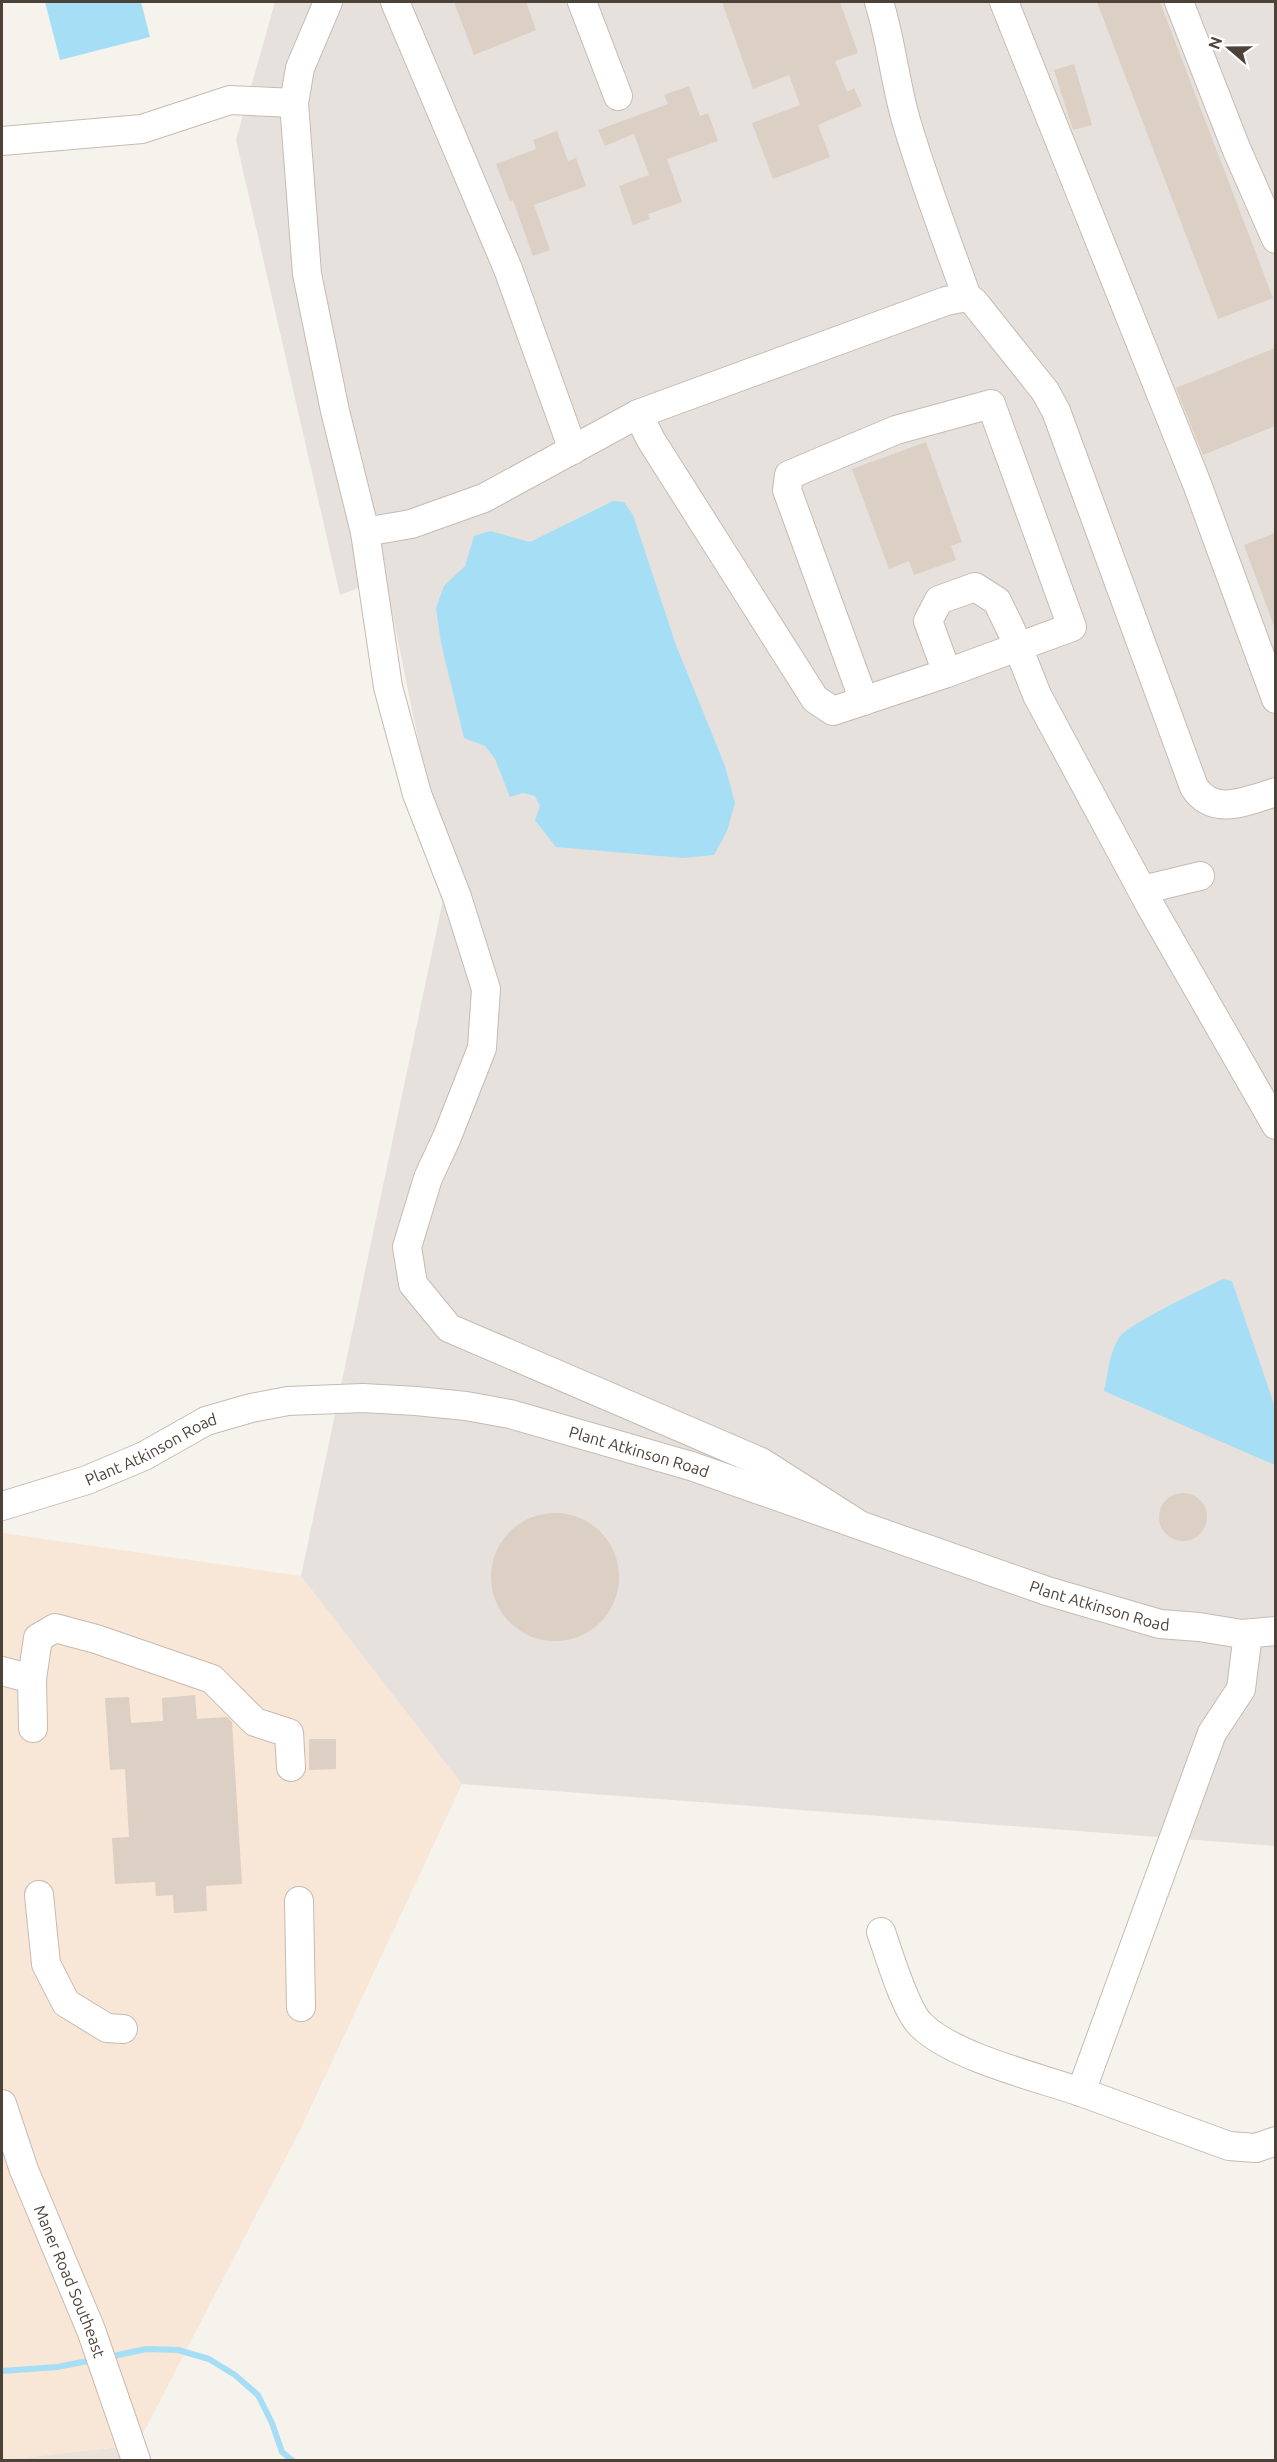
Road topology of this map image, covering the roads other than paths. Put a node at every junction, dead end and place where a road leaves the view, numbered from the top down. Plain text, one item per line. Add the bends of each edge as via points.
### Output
1 (328, 2) edge
2 (395, 2) edge
3 (582, 2) edge
4 (879, 2) edge
5 (1004, 2) edge
6 (1179, 2) edge
7 (618, 96) dead end
8 (294, 103) junction
9 (2, 141) edge
10 (1275, 239) edge
11 (967, 297) junction
12 (638, 414) junction
13 (573, 450) junction
14 (365, 532) junction
15 (1018, 647) junction
16 (947, 673) junction
17 (1275, 699) edge
18 (864, 701) junction
19 (1275, 792) edge
20 (1200, 876) dead end
21 (1142, 890) junction
22 (1275, 1125) edge
23 (2, 1506) edge
24 (858, 1524) junction
25 (1262, 1632) edge
26 (2, 1671) edge
27 (32, 1679) junction
28 (33, 1728) dead end
29 (291, 1767) dead end
30 (39, 1895) dead end
31 (299, 1901) dead end
32 (881, 1932) dead end
33 (301, 2007) dead end
34 (123, 2029) dead end
35 (1082, 2092) junction
36 (2, 2104) edge
37 (1275, 2141) edge
38 (136, 2460) edge

1 - 8 street via 300,68
2 - 13 street via 508,269
3 - 7 street
4 - 11 street via 908,127
5 - 17 street via 1197,484
6 - 10 street
8 - 9 street via 230,100 142,129
8 - 14 street via 307,274
11 - 12 street via 946,301
11 - 19 street via 1030,370 1056,411 1194,787 1212,804 1229,806
12 - 13 street
12 - 18 street via 815,699 833,711
13 - 14 street via 484,498 411,524
14 - 24 street via 388,687 417,794 457,897 486,989 482,1048 428,1178 407,1247 413,1284 450,1328 761,1462
15 - 16 street
15 - 16 street via 997,602 975,587 939,600 928,621
15 - 18 street via 1072,627 991,404 896,430 789,475 788,490
15 - 21 street via 1037,695
16 - 18 street
20 - 21 street
21 - 22 street
23 - 24 street, Plant Atkinson Road via 87,1480 144,1456 206,1421 288,1401 363,1398 446,1404 510,1414 691,1466
24 - 25 street, Plant Atkinson Road via 1047,1591 1160,1624
25 - 35 street via 1241,1689 1212,1733
26 - 27 street
27 - 28 street
27 - 29 street via 38,1638 55,1628 96,1639 212,1679 255,1722 289,1733
30 - 34 street via 46,1964 66,2003 107,2028
31 - 33 street
32 - 35 street via 903,1993 920,2024 955,2049
35 - 37 street via 1229,2146 1256,2148
36 - 38 street, Maner Road Southeast via 24,2170 91,2330

